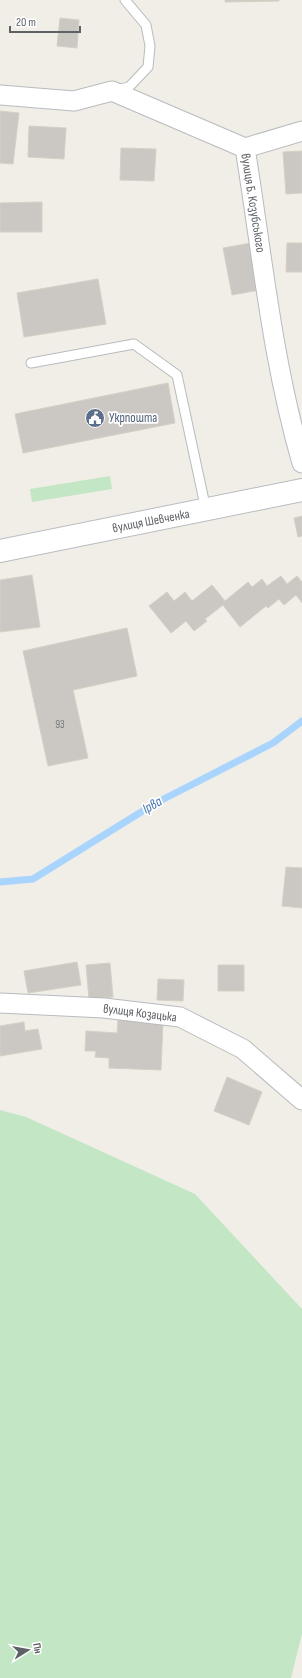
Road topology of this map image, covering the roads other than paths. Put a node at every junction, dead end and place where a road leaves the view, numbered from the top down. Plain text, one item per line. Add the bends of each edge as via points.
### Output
1 (125, 0) edge
2 (112, 91) junction
3 (0, 95) edge
4 (302, 131) edge
5 (245, 148) junction
6 (31, 363) dead end
7 (302, 463) edge
8 (302, 490) edge
9 (206, 510) junction
10 (0, 551) edge
11 (0, 1003) edge
12 (302, 1100) edge

1 - 2 lane via 146,25 150,46 148,67 129,87
2 - 3 street via 74,101
2 - 5 street, вулиця Б. Козубського
4 - 5 street
5 - 7 street, вулиця Б. Козубського via 275,350
6 - 9 lane via 134,344 177,375
8 - 9 main road, вулиця Шевченка
9 - 10 main road, вулиця Шевченка
11 - 12 street, вулиця Козацька via 104,1008 180,1017 243,1049

